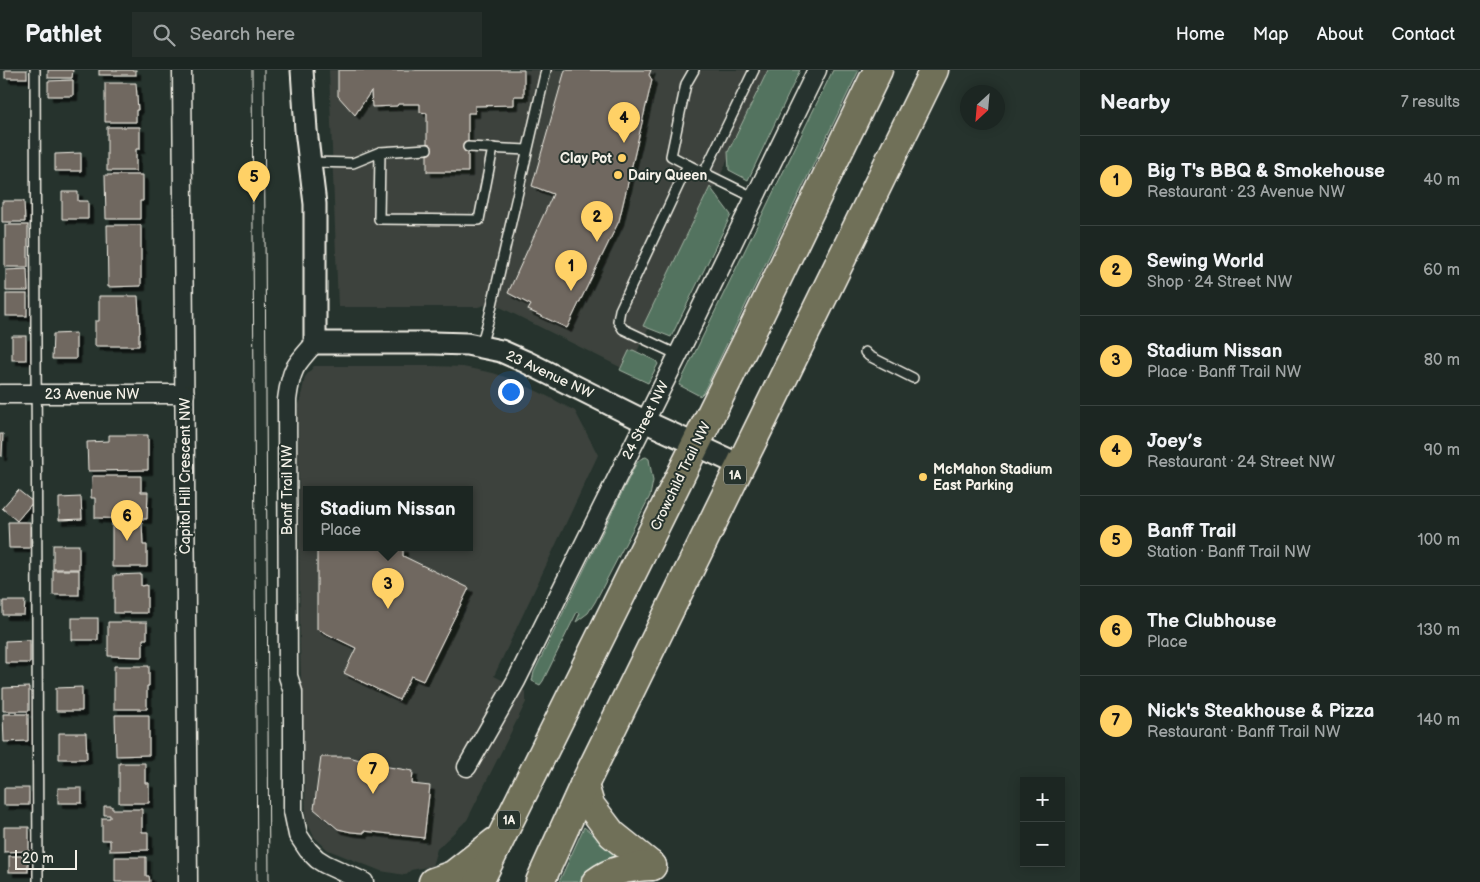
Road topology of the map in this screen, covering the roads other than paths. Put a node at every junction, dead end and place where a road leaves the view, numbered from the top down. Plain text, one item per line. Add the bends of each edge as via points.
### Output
1 (35, 70) edge
2 (182, 70) edge
3 (302, 70) edge
4 (546, 70) edge
5 (694, 70) edge
6 (754, 70) edge
7 (817, 70) edge
8 (878, 70) edge
9 (934, 70) edge
10 (468, 147) dead end
11 (494, 148) junction
12 (427, 149) dead end
13 (527, 150) junction
14 (380, 152) junction
15 (310, 162) junction
16 (688, 165) junction
17 (704, 173) junction
18 (754, 198) junction
19 (315, 343) junction
20 (481, 347) junction
21 (865, 352) dead end
22 (678, 355) junction
23 (913, 378) dead end
24 (0, 394) edge
25 (36, 394) junction
26 (185, 394) junction
27 (644, 420) junction
28 (695, 445) junction
29 (740, 465) junction
30 (467, 767) dead end
31 (584, 786) junction
32 (500, 838) junction
33 (38, 882) edge
34 (188, 882) edge
35 (364, 882) edge
36 (433, 882) edge
37 (479, 882) edge
38 (540, 882) edge
39 (596, 882) edge

1 - 25 lane
2 - 26 street, Capitol Hill Crescent NW
3 - 15 street
4 - 13 lane
5 - 16 lane via 686,84 672,156
6 - 17 lane
7 - 18 street, 24 Street NW
8 - 28 highway, Crowchild Trail NW / 1A
9 - 29 highway, 1A
10 - 11 lane
11 - 13 lane
11 - 14 lane via 479,220 379,219
12 - 14 lane
13 - 20 lane
14 - 15 lane via 353,163
15 - 19 street via 315,204
16 - 17 lane
16 - 22 lane via 620,310 618,321 623,329
17 - 18 lane
18 - 22 street, 24 Street NW
19 - 20 street, 23 Avenue NW via 434,343
19 - 35 street, Banff Trail NW via 295,366 287,400 288,676 293,692 293,811 298,835 308,850 325,864
20 - 27 street, 23 Avenue NW via 526,362
21 - 23 lane
22 - 27 street, 24 Street NW
24 - 25 street, 23 Avenue NW
25 - 26 street, 23 Avenue NW
25 - 33 lane
26 - 34 street, Capitol Hill Crescent NW
27 - 28 street, 23 Avenue NW
27 - 30 street, 24 Street NW via 516,681
28 - 29 street, 23 Avenue NW
28 - 32 highway, Crowchild Trail NW / 1A
29 - 31 highway, 1A
31 - 38 highway, 1A
31 - 39 highway via 590,805 612,834 652,866 625,868
32 - 36 highway via 453,875
32 - 37 highway, Crowchild Trail NW / 1A

